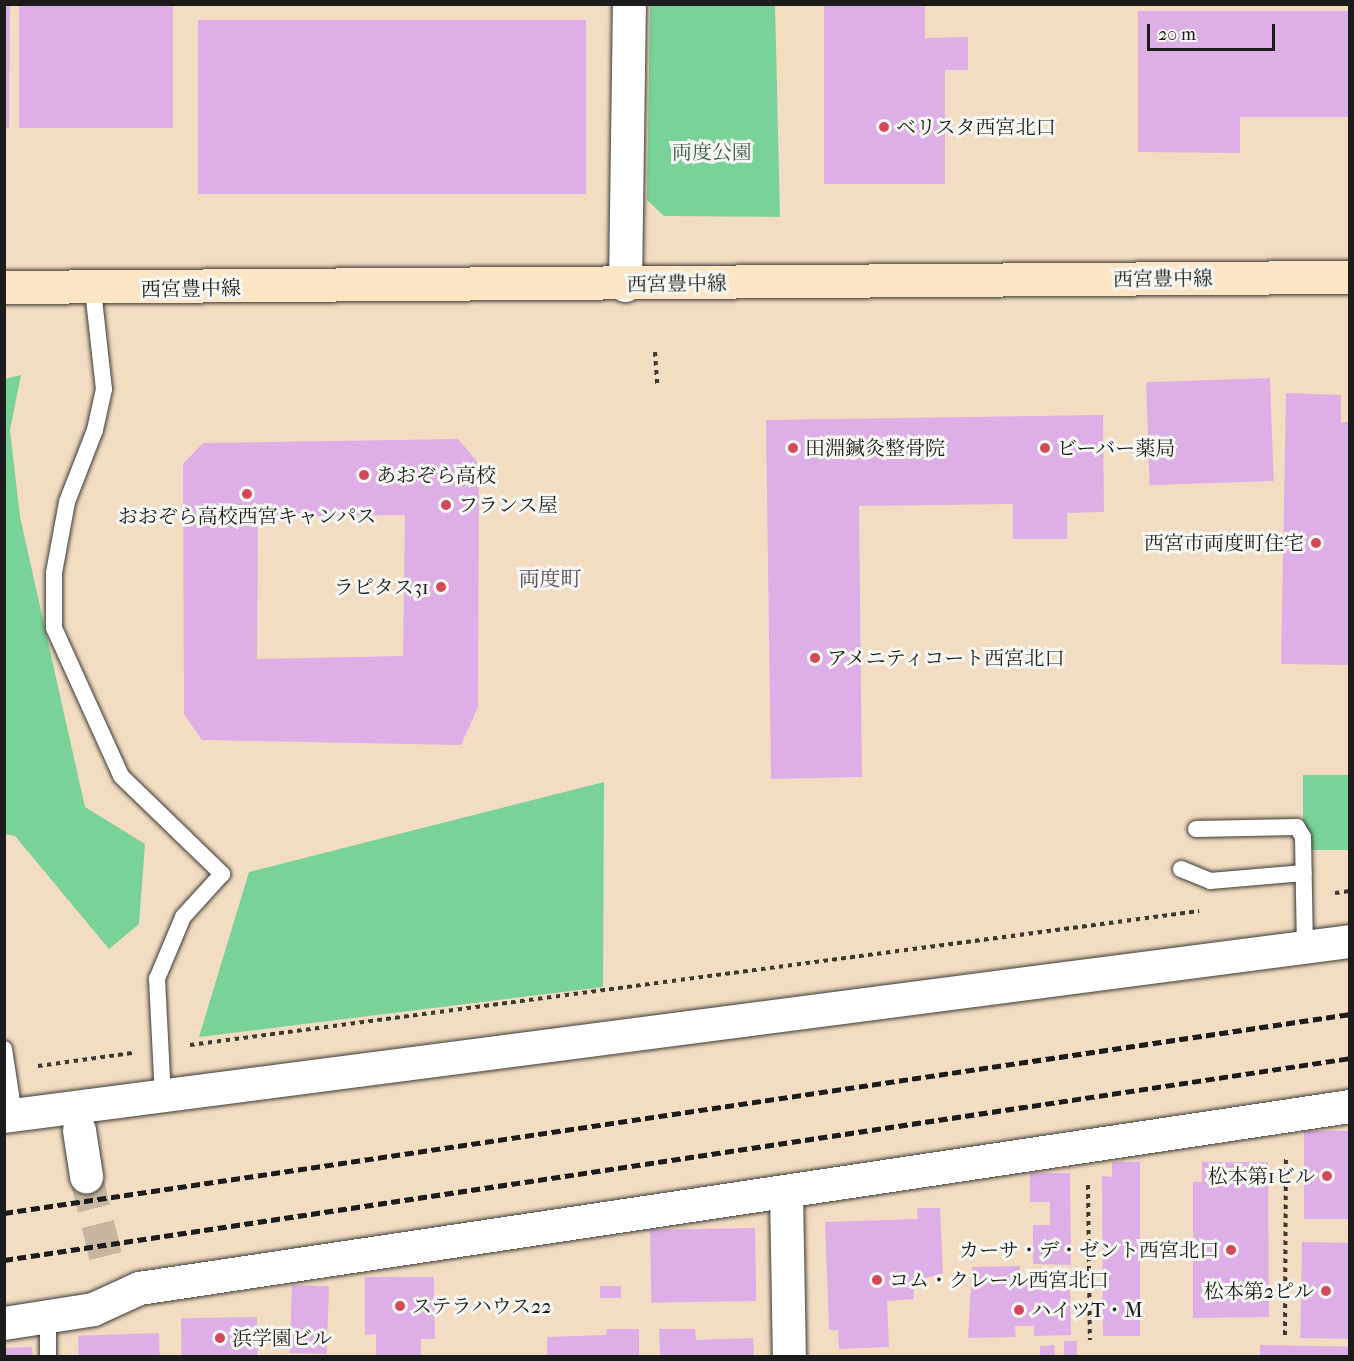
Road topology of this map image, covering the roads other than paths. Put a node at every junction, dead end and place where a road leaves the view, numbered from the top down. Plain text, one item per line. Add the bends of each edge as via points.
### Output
1 (629, 4) edge
2 (1350, 277) edge
3 (626, 285) junction
4 (4, 287) edge
5 (93, 290) junction
6 (1196, 829) dead end
7 (1181, 869) dead end
8 (1304, 873) junction
9 (1350, 941) edge
10 (1305, 947) junction
11 (4, 1049) edge
12 (163, 1096) junction
13 (1350, 1106) edge
14 (9, 1115) edge
15 (79, 1130) dead end
16 (86, 1176) tunnel mouth
17 (786, 1191) junction
18 (48, 1316) junction
19 (4, 1323) edge
20 (48, 1356) edge
21 (789, 1356) edge

1 - 3 street
2 - 3 main road, 西宮豊中線
3 - 5 main road, 西宮豊中線
4 - 5 main road, 西宮豊中線
5 - 12 lane via 104,389 95,430 67,502 54,573 54,628 121,776 222,874 183,917 158,979
6 - 8 lane via 1297,827 1303,837
7 - 8 lane via 1210,881
8 - 10 lane
9 - 10 street
10 - 12 street
11 - 14 lane
12 - 14 street
13 - 17 street
15 - 16 street
17 - 18 street via 139,1288 93,1309
17 - 21 street
18 - 19 street
18 - 20 lane

